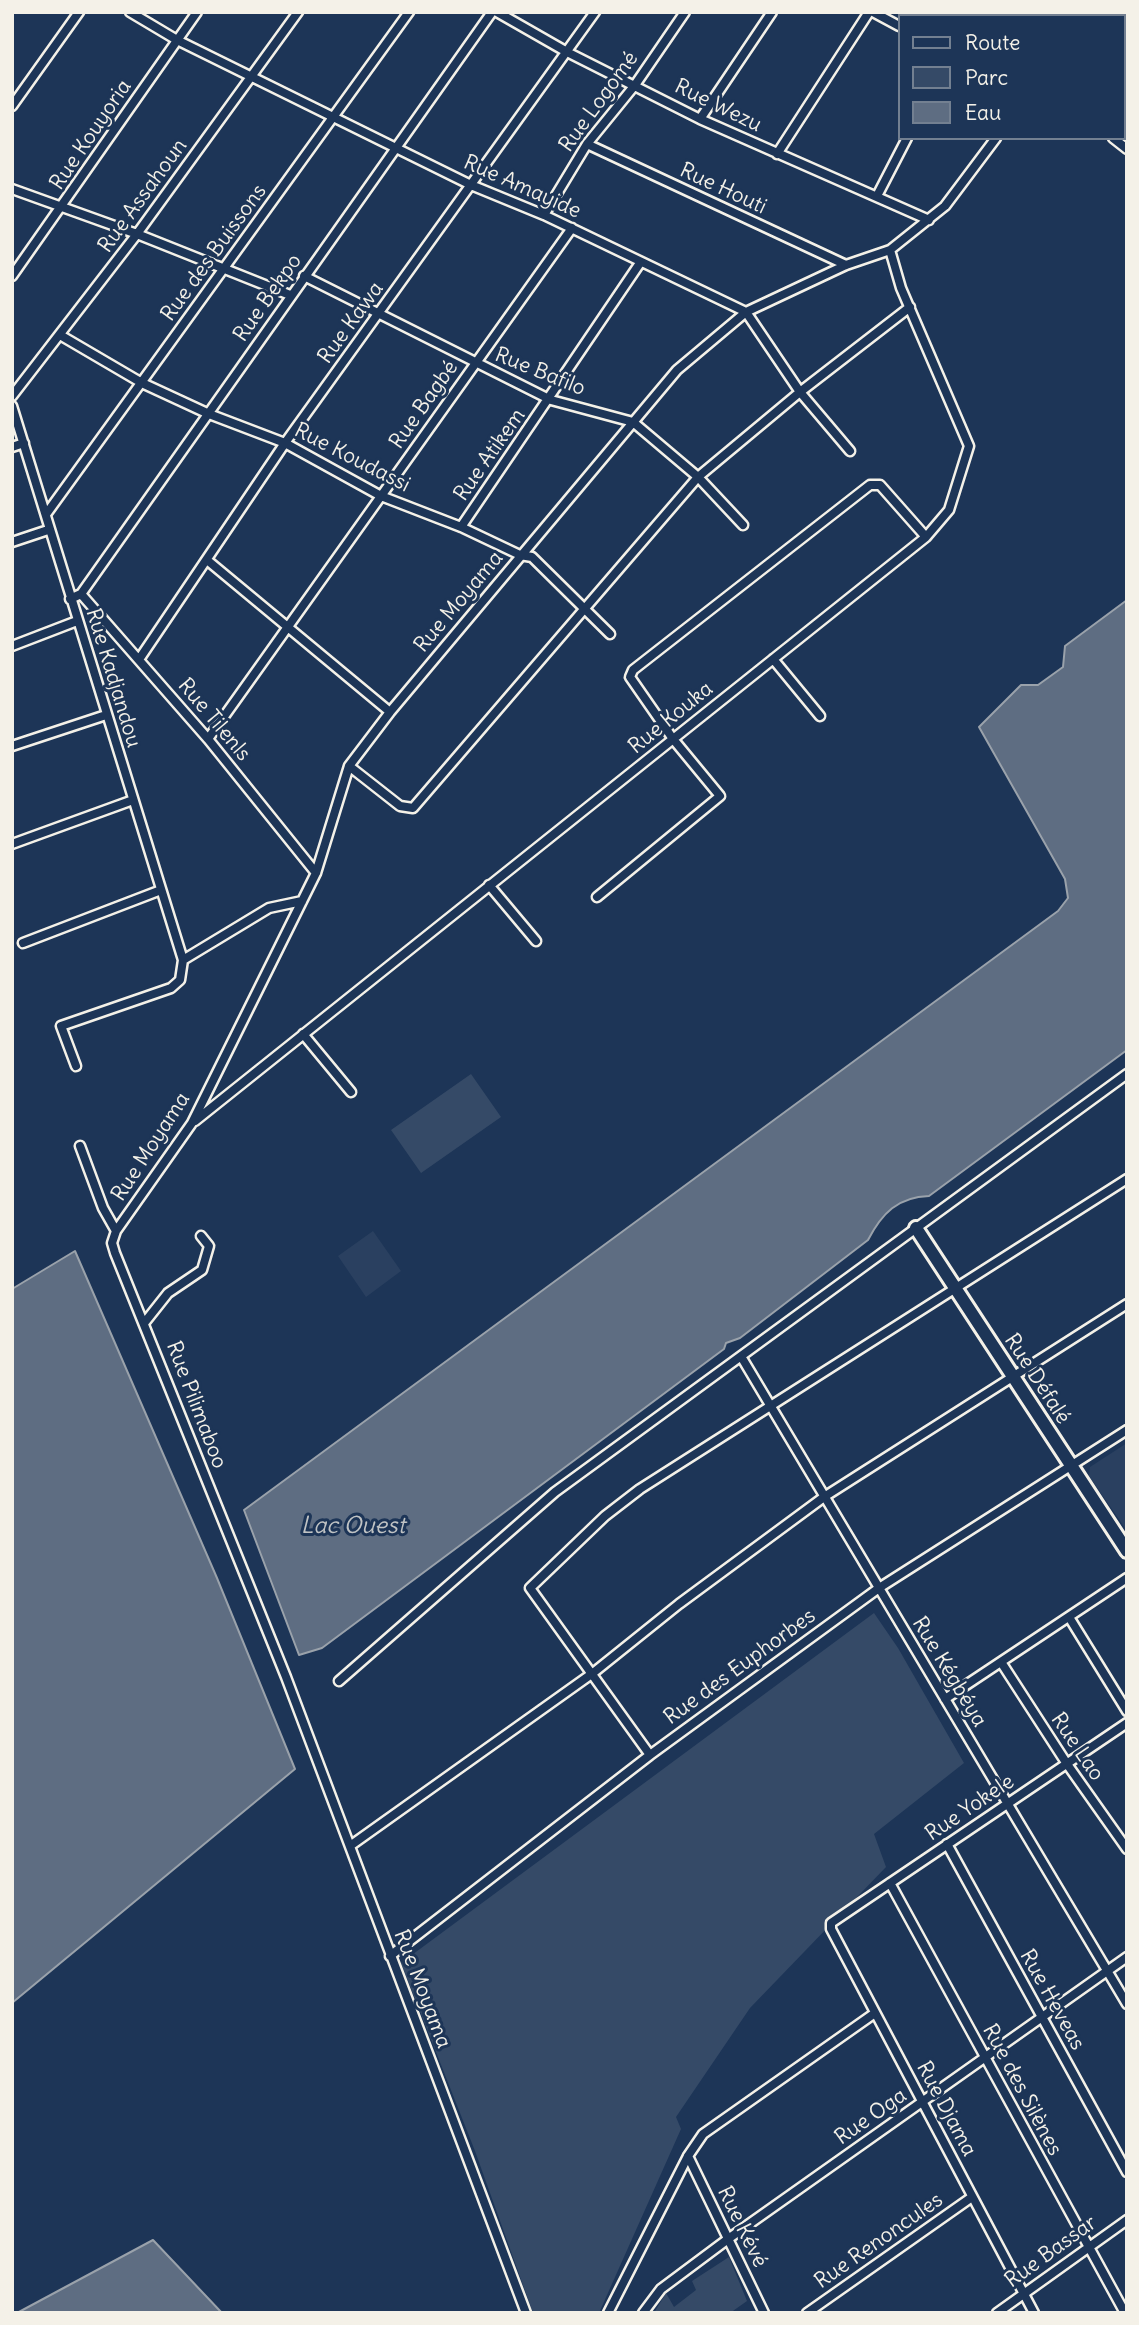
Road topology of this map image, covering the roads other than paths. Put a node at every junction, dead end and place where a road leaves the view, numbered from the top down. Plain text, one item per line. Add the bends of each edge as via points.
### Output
1 (79, 12) edge
2 (130, 12) edge
3 (197, 12) edge
4 (298, 12) edge
5 (410, 12) edge
6 (495, 12) edge
7 (595, 12) edge
8 (685, 12) edge
9 (772, 12) edge
10 (871, 12) edge
11 (898, 26) edge
12 (177, 40) junction
13 (567, 52) junction
14 (252, 76) junction
15 (635, 85) junction
16 (12, 106) edge
17 (333, 117) junction
18 (700, 118) junction
19 (906, 140) edge
20 (995, 140) edge
21 (587, 144) junction
22 (399, 148) junction
23 (777, 154) junction
24 (471, 185) junction
25 (12, 189) edge
26 (877, 196) junction
27 (62, 209) junction
28 (544, 215) junction
29 (929, 220) junction
30 (572, 228) junction
31 (137, 234) junction
32 (890, 250) junction
33 (640, 263) junction
34 (846, 265) junction
35 (224, 269) junction
36 (304, 275) junction
37 (12, 276) edge
38 (290, 295) junction
39 (910, 307) junction
40 (746, 312) junction
41 (380, 314) junction
42 (60, 335) junction
43 (475, 364) junction
44 (142, 383) junction
45 (800, 392) junction
46 (12, 396) edge
47 (551, 400) junction
48 (12, 406) edge
49 (209, 414) junction
50 (634, 422) junction
51 (24, 443) junction
52 (285, 443) junction
53 (12, 447) edge
54 (850, 450) dead end
55 (698, 477) junction
56 (381, 496) junction
57 (47, 513) junction
58 (743, 525) dead end
59 (461, 527) junction
60 (48, 530) junction
61 (926, 537) junction
62 (12, 542) edge
63 (520, 555) junction
64 (207, 560) junction
65 (81, 594) junction
66 (70, 599) junction
67 (587, 609) junction
68 (77, 621) junction
69 (289, 628) junction
70 (610, 634) dead end
71 (12, 646) edge
72 (140, 658) junction
73 (773, 659) junction
74 (390, 712) junction
75 (106, 715) junction
76 (820, 716) dead end
77 (208, 739) junction
78 (673, 739) junction
79 (12, 746) edge
80 (349, 766) junction
81 (133, 800) junction
82 (12, 845) edge
83 (316, 873) junction
84 (489, 886) junction
85 (161, 890) junction
86 (597, 897) dead end
87 (302, 901) junction
88 (536, 941) dead end
89 (23, 943) dead end
90 (183, 961) junction
91 (303, 1034) junction
92 (76, 1066) dead end
93 (1127, 1074) edge
94 (352, 1092) dead end
95 (192, 1123) junction
96 (80, 1146) dead end
97 (1127, 1178) edge
98 (916, 1228) junction
99 (116, 1231) junction
100 (201, 1236) dead end
101 (955, 1288) junction
102 (1127, 1304) edge
103 (145, 1322) junction
104 (742, 1358) junction
105 (1013, 1377) junction
106 (771, 1407) junction
107 (1127, 1430) edge
108 (1070, 1465) junction
109 (824, 1497) junction
110 (1127, 1551) edge
111 (1127, 1578) edge
112 (878, 1588) junction
113 (1069, 1617) junction
114 (1001, 1662) junction
115 (593, 1673) junction
116 (286, 1678) joint
117 (339, 1681) dead end
118 (945, 1699) junction
119 (1127, 1711) edge
120 (1127, 1723) edge
121 (650, 1755) junction
122 (1067, 1765) junction
123 (1007, 1805) junction
124 (947, 1844) junction
125 (350, 1846) junction
126 (1127, 1849) edge
127 (890, 1883) junction
128 (832, 1920) joint
129 (390, 1956) junction
130 (1127, 1957) edge
131 (1108, 1972) junction
132 (1127, 2004) edge
133 (875, 2013) junction
134 (1042, 2017) junction
135 (986, 2059) junction
136 (922, 2102) junction
137 (688, 2156) junction
138 (1127, 2172) edge
139 (972, 2197) junction
140 (1127, 2220) edge
141 (728, 2239) junction
142 (1087, 2248) junction
143 (1024, 2294) junction
144 (526, 2313) edge
145 (607, 2313) edge
146 (643, 2313) edge
147 (764, 2313) edge
148 (807, 2313) edge
149 (996, 2313) edge
150 (1034, 2313) edge
151 (1125, 2313) edge

1 - 16 street
2 - 12 street, Rue Amayide
3 - 12 street, Rue Kouyoria
4 - 14 street, Rue Assahoun
5 - 17 street, Rue des Buissons
6 - 13 street, Rue Wezu
6 - 22 street, Rue Bekpo
7 - 13 street, Rue Kawa
8 - 15 street, Rue Logomé
9 - 18 street
10 - 11 street
10 - 23 street
12 - 14 street, Rue Amayide
12 - 27 street, Rue Kouyoria
13 - 15 street, Rue Wezu
13 - 24 street, Rue Kawa
14 - 17 street, Rue Amayide
14 - 31 street, Rue Assahoun
15 - 18 street, Rue Wezu
15 - 21 street, Rue Logomé
17 - 22 street, Rue Amayide
17 - 35 street, Rue des Buissons
18 - 23 street, Rue Wezu
19 - 26 street
20 - 29 street, Rue Moyama
21 - 28 street, Rue Logomé
21 - 34 street, Rue Houti
22 - 24 street, Rue Amayide
22 - 36 street, Rue Bekpo
23 - 26 street, Rue Wezu
24 - 28 street, Rue Amayide
24 - 41 street, Rue Kawa
25 - 27 street
26 - 29 street, Rue Wezu
27 - 31 street
27 - 37 street, Rue Kouyoria
28 - 30 street, Rue Amayide
29 - 32 street, Rue Moyama
30 - 33 street, Rue Amayide
30 - 43 street, Rue Bagbé
31 - 35 street
31 - 42 street, Rue Assahoun
32 - 34 street, Rue Moyama
32 - 39 street, Rue Kouka
33 - 40 street, Rue Amayide
33 - 47 street, Rue Atikem
34 - 40 street, Rue Moyama
35 - 38 street
35 - 44 street, Rue des Buissons
36 - 38 street, Rue Bekpo
36 - 41 street, Rue Bafilo
38 - 49 street, Rue Bekpo
39 - 45 street
39 - 61 street, Rue Kouka via 970,446 949,510
40 - 45 street
40 - 50 street, Rue Moyama via 677,370
41 - 43 street, Rue Bafilo
41 - 52 street, Rue Kawa
42 - 44 street, Rue Koudassi
42 - 46 street, Rue Assahoun
43 - 47 street, Rue Bafilo
43 - 56 street, Rue Bagbé
44 - 49 street, Rue Koudassi
44 - 57 street, Rue des Buissons
45 - 54 street
45 - 55 street
47 - 50 street, Rue Bafilo
47 - 59 street, Rue Atikem
48 - 51 street, Rue Kadjandou
49 - 52 street, Rue Koudassi
49 - 65 street, Rue Bekpo
50 - 55 street, Rue Bafilo
50 - 63 street, Rue Moyama
51 - 53 street
51 - 57 street, Rue Kadjandou
52 - 56 street, Rue Koudassi
52 - 64 street, Rue Kawa
55 - 58 street, Rue Bafilo
55 - 67 street
56 - 59 street, Rue Koudassi
56 - 69 street, Rue Bagbé
57 - 60 street, Rue Kadjandou
59 - 63 street, Rue Koudassi
60 - 62 street
60 - 66 street, Rue Kadjandou
61 - 73 street, Rue Kouka
61 - 78 street via 880,485 870,485 633,670 631,677
63 - 67 street, Rue Koudassi via 542,565
63 - 74 street, Rue Moyama
64 - 69 street
64 - 72 street, Rue Kawa
65 - 66 street
65 - 72 street, Rue Tilenls
66 - 68 street, Rue Kadjandou
67 - 70 street, Rue Koudassi
67 - 80 street via 413,808 400,806
68 - 71 street
68 - 75 street, Rue Kadjandou
69 - 74 street
69 - 77 street, Rue Bagbé
72 - 77 street, Rue Tilenls
73 - 76 street
73 - 78 street, Rue Kouka
74 - 80 street, Rue Moyama
75 - 79 street
75 - 81 street, Rue Kadjandou
77 - 83 street, Rue Tilenls
78 - 84 street, Rue Kouka
78 - 86 street via 720,796
80 - 83 street, Rue Moyama
81 - 82 street
81 - 85 street, Rue Kadjandou
83 - 87 street, Rue Moyama
84 - 88 street
84 - 91 street, Rue Kouka
85 - 89 street
85 - 90 street, Rue Kadjandou
87 - 90 street via 269,908
87 - 95 street, Rue Moyama
90 - 92 street via 175,986 61,1026
91 - 94 street
91 - 95 street, Rue Kouka
93 - 98 street
95 - 99 street, Rue Moyama
96 - 99 street, Rue Pilimaboo
97 - 101 street
98 - 101 street, Rue Défalé
98 - 104 street
99 - 103 street, Rue Pilimaboo via 115,1253
100 - 103 street via 209,1246 202,1270 168,1293
101 - 105 street, Rue Défalé
101 - 106 street
102 - 105 street
103 - 116 street, Rue Pilimaboo
104 - 106 street, Rue Kégbéya
104 - 117 street via 555,1492
105 - 108 street, Rue Défalé
105 - 109 street
106 - 109 street, Rue Kégbéya
106 - 115 street via 625,1499 530,1588
107 - 108 street, Rue des Euphorbes
108 - 110 street, Rue Défalé
108 - 112 street, Rue des Euphorbes
109 - 112 street, Rue Kégbéya
109 - 115 street
111 - 113 street
112 - 118 street, Rue Kégbéya
112 - 121 street, Rue des Euphorbes
113 - 114 street
113 - 119 street
114 - 118 street
114 - 122 street, Rue Lao
115 - 121 street
115 - 125 street
116 - 125 street, Rue Moyama
118 - 123 street, Rue Kégbéya
120 - 122 street, Rue Yokele
121 - 129 street, Rue des Euphorbes
122 - 123 street, Rue Yokele
122 - 126 street, Rue Lao
123 - 124 street, Rue Yokele
123 - 131 street, Rue Kégbéya
124 - 127 street, Rue Yokele
124 - 134 street, Rue Heveas
125 - 129 street, Rue Moyama
127 - 128 street, Rue Yokele
127 - 135 street, Rue des Silènes
128 - 133 street, Rue Djama via 831,1928
129 - 144 street, Rue Moyama
130 - 131 street, Rue Oga
131 - 132 street, Rue Kégbéya
131 - 134 street, Rue Oga
133 - 136 street, Rue Djama
133 - 137 street via 707,2131
134 - 135 street, Rue Oga
134 - 138 street, Rue Heveas
135 - 136 street, Rue Oga
135 - 142 street, Rue des Silènes
136 - 139 street, Rue Djama
136 - 141 street, Rue Oga
137 - 141 street, Rue Kévé
137 - 145 street
139 - 143 street, Rue Djama
139 - 148 street, Rue Renoncules
140 - 142 street, Rue Bassar
141 - 146 street, Rue Oga via 661,2289
141 - 147 street, Rue Kévé
142 - 143 street, Rue Bassar
142 - 151 street, Rue des Silènes
143 - 149 street, Rue Bassar
143 - 150 street, Rue Djama

